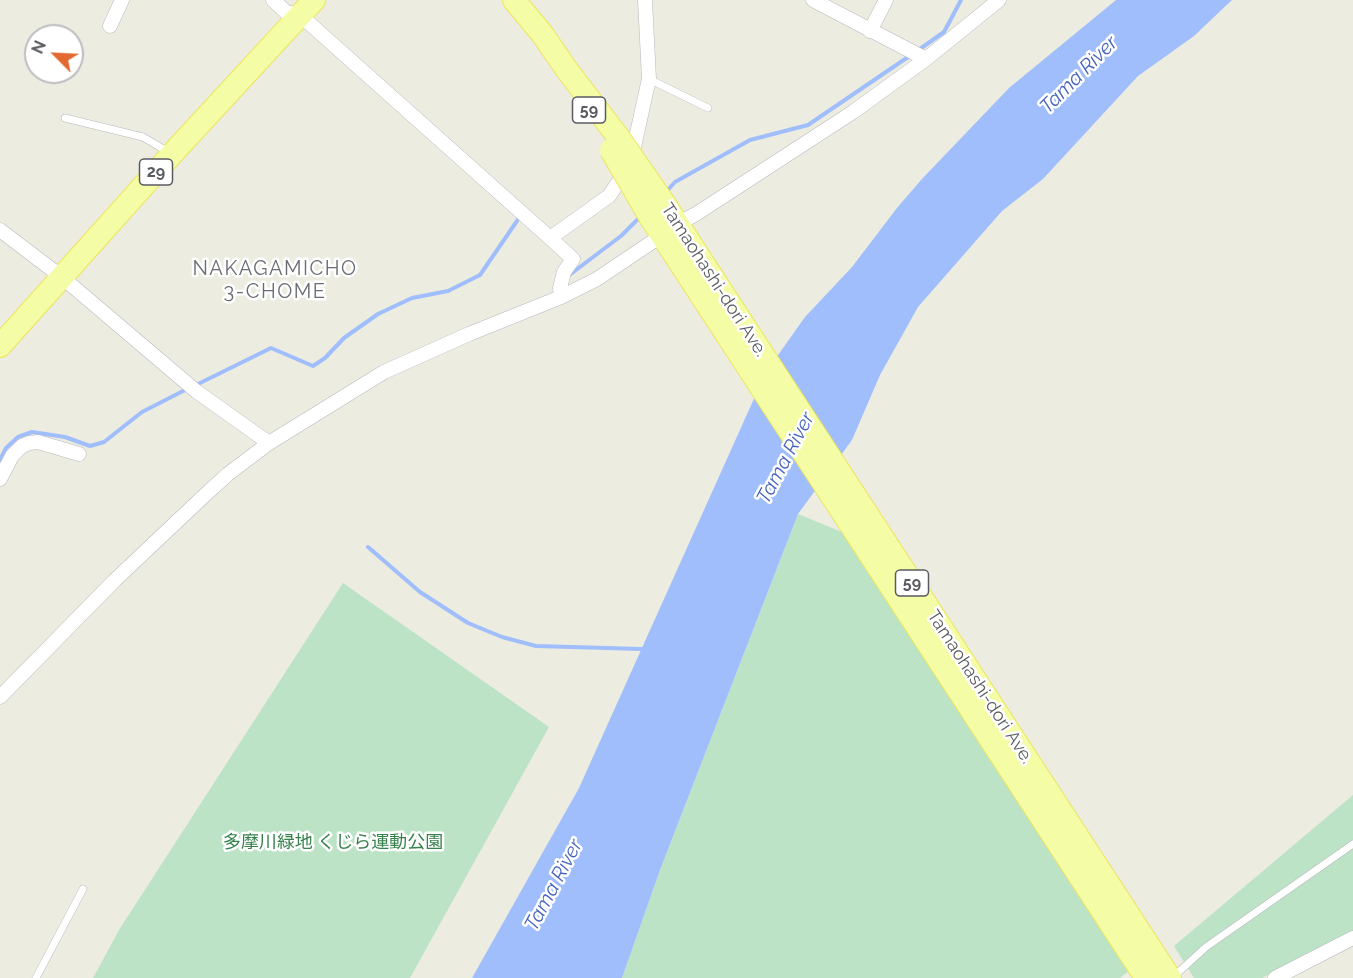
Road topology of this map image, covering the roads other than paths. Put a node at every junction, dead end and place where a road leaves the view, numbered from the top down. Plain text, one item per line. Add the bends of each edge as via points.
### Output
1 (122, 0) edge
2 (273, 0) edge
3 (514, 0) edge
4 (645, 0) edge
5 (813, 0) edge
6 (886, 0) edge
7 (999, 0) edge
8 (308, 8) edge
9 (110, 26) dead end
10 (870, 30) junction
11 (918, 55) junction
12 (650, 79) junction
13 (708, 108) dead end
14 (65, 118) dead end
15 (172, 154) junction
16 (667, 226) junction
17 (0, 230) edge
18 (550, 238) junction
19 (63, 278) junction
20 (561, 292) junction
21 (0, 346) edge
22 (269, 444) junction
23 (79, 454) dead end
24 (0, 479) edge
25 (0, 697) edge
26 (1353, 844) edge
27 (83, 889) dead end
28 (1353, 938) edge
29 (1173, 977) edge
30 (36, 978) edge
31 (1146, 978) edge
32 (1275, 978) edge

1 - 9 street
2 - 8 street via 286,12
3 - 16 main road, Tamaohashi-dori Ave. / 59, bridge via 567,70
4 - 12 street
5 - 10 street
6 - 10 street
7 - 11 street
8 - 15 main road, 29
8 - 18 street
10 - 11 street
11 - 16 street via 844,118 696,214
12 - 13 lane
12 - 18 street via 630,165 609,196
14 - 15 lane via 142,137
15 - 19 main road, 29
16 - 20 street via 597,279
16 - 29 main road, Tamaohashi-dori Ave. / 59
16 - 31 main road, Tamaohashi-dori Ave. / 59
17 - 19 street
18 - 20 street via 573,259 564,272
19 - 21 main road, 29
19 - 22 street via 196,391
20 - 22 street via 384,372
22 - 25 street via 206,494
23 - 24 street via 43,443 29,443 12,456
26 - 29 lane via 1206,948
27 - 30 lane
28 - 32 street

